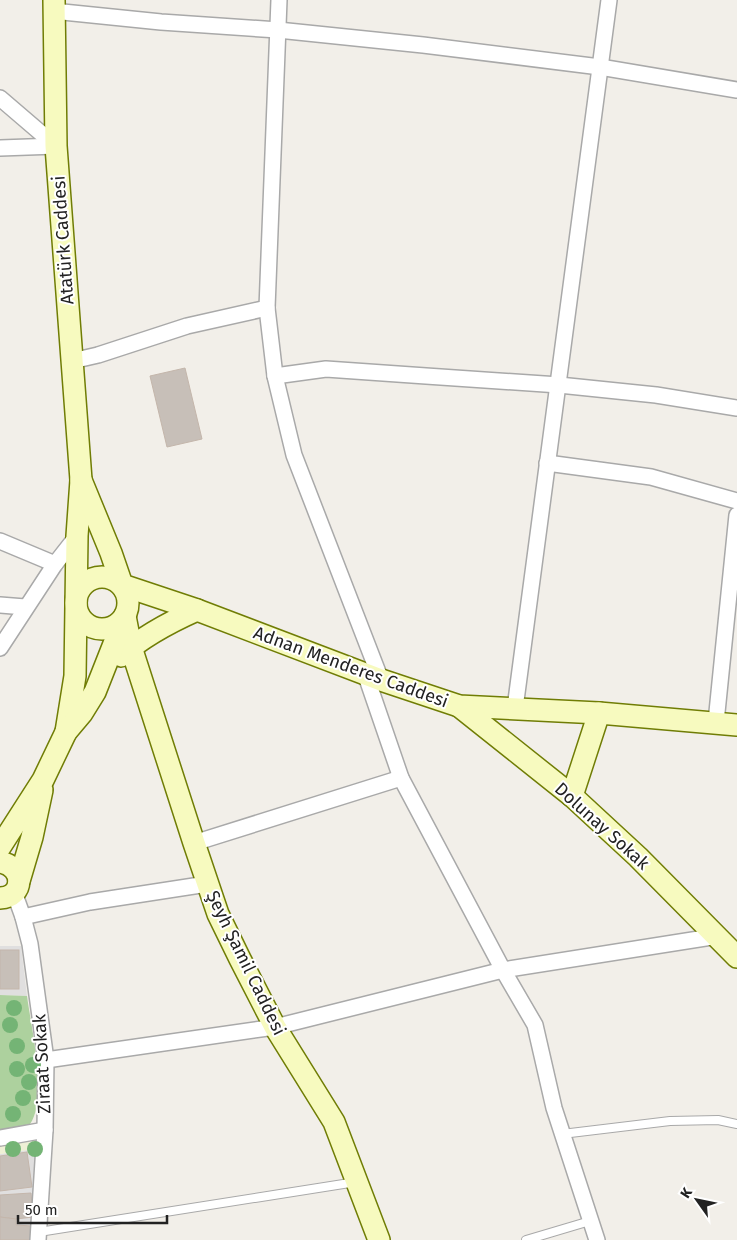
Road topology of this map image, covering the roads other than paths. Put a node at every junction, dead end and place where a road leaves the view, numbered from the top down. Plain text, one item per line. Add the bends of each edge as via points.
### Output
1 (278, 0) edge
2 (609, 0) edge
3 (54, 5) edge
4 (278, 30) junction
5 (600, 67) junction
6 (737, 90) edge
7 (0, 98) edge
8 (56, 146) junction
9 (0, 148) edge
10 (267, 308) junction
11 (72, 361) junction
12 (276, 376) junction
13 (559, 385) junction
14 (737, 408) edge
15 (547, 463) junction
16 (81, 480) junction
17 (737, 501) edge
18 (737, 515) edge
19 (77, 536) junction
20 (0, 541) edge
21 (55, 564) junction
22 (122, 585) junction
23 (0, 605) edge
24 (25, 607) junction
25 (76, 607) junction
26 (197, 610) junction
27 (125, 616) junction
28 (131, 647) junction
29 (0, 648) edge
30 (104, 670) junction
31 (373, 676) junction
32 (459, 706) junction
33 (515, 708) junction
34 (600, 713) junction
35 (716, 722) junction
36 (737, 725) edge
37 (66, 732) junction
38 (401, 778) junction
39 (43, 780) junction
40 (572, 796) junction
41 (194, 843) junction
42 (0, 848) edge
43 (0, 862) edge
44 (207, 884) junction
45 (8, 894) edge
46 (23, 916) junction
47 (718, 936) junction
48 (737, 956) edge
49 (503, 970) junction
50 (275, 1027) junction
51 (46, 1060) junction
52 (737, 1124) edge
53 (46, 1130) junction
54 (562, 1134) junction
55 (0, 1138) edge
56 (358, 1182) junction
57 (590, 1221) junction
58 (38, 1236) edge
59 (380, 1240) edge
60 (526, 1240) edge
61 (596, 1240) edge

1 - 4 street
2 - 5 street
3 - 4 street via 161,22
3 - 8 street, Atatürk Caddesi
4 - 5 street
4 - 10 street
5 - 6 street
5 - 13 street
7 - 8 street
8 - 9 street
8 - 11 street, Atatürk Caddesi
10 - 11 street via 187,326
10 - 12 street
11 - 16 street, Atatürk Caddesi
12 - 13 street via 326,369
12 - 31 street via 294,455
13 - 14 street via 656,395
13 - 15 street
15 - 17 street via 651,477
15 - 33 street
16 - 19 street
16 - 22 street
18 - 35 street
19 - 21 street
19 - 25 street
20 - 21 street
21 - 24 street
22 - 25 street via 106,577 90,580 79,591
22 - 26 street, Adnan Menderes Caddesi
22 - 27 street via 128,600
23 - 24 street
24 - 29 street
25 - 27 street via 83,621 97,629 113,627
25 - 37 street via 75,676
26 - 28 street via 174,620
26 - 31 street, Adnan Menderes Caddesi
27 - 28 street, Şeyh Şamil Caddesi
27 - 30 street
28 - 30 street
28 - 41 street, Şeyh Şamil Caddesi
30 - 37 street via 95,692
31 - 32 street, Adnan Menderes Caddesi
31 - 38 street
32 - 33 street, Adnan Menderes Caddesi
32 - 40 street, Dolunay Sokak
33 - 34 street, Adnan Menderes Caddesi
34 - 35 street, Adnan Menderes Caddesi
34 - 40 street
35 - 36 street, Adnan Menderes Caddesi
37 - 39 street
38 - 41 street
38 - 49 street
39 - 42 street
39 - 45 street via 32,837
40 - 47 street, Dolunay Sokak
41 - 44 street, Şeyh Şamil Caddesi
43 - 45 street via 16,870
44 - 46 street
44 - 50 street, Şeyh Şamil Caddesi via 236,952
45 - 46 street, Ziraat Sokak
46 - 51 street, Ziraat Sokak
47 - 48 street, Dolunay Sokak
47 - 49 street
49 - 50 street
49 - 54 street via 535,1025
50 - 51 street
50 - 56 street, Şeyh Şamil Caddesi via 334,1122
51 - 53 street, Ziraat Sokak
52 - 54 lane via 718,1120 670,1121
53 - 55 street
53 - 58 street, Ziraat Sokak
54 - 57 street
56 - 58 lane
56 - 59 street, Şeyh Şamil Caddesi
57 - 60 lane
57 - 61 street

